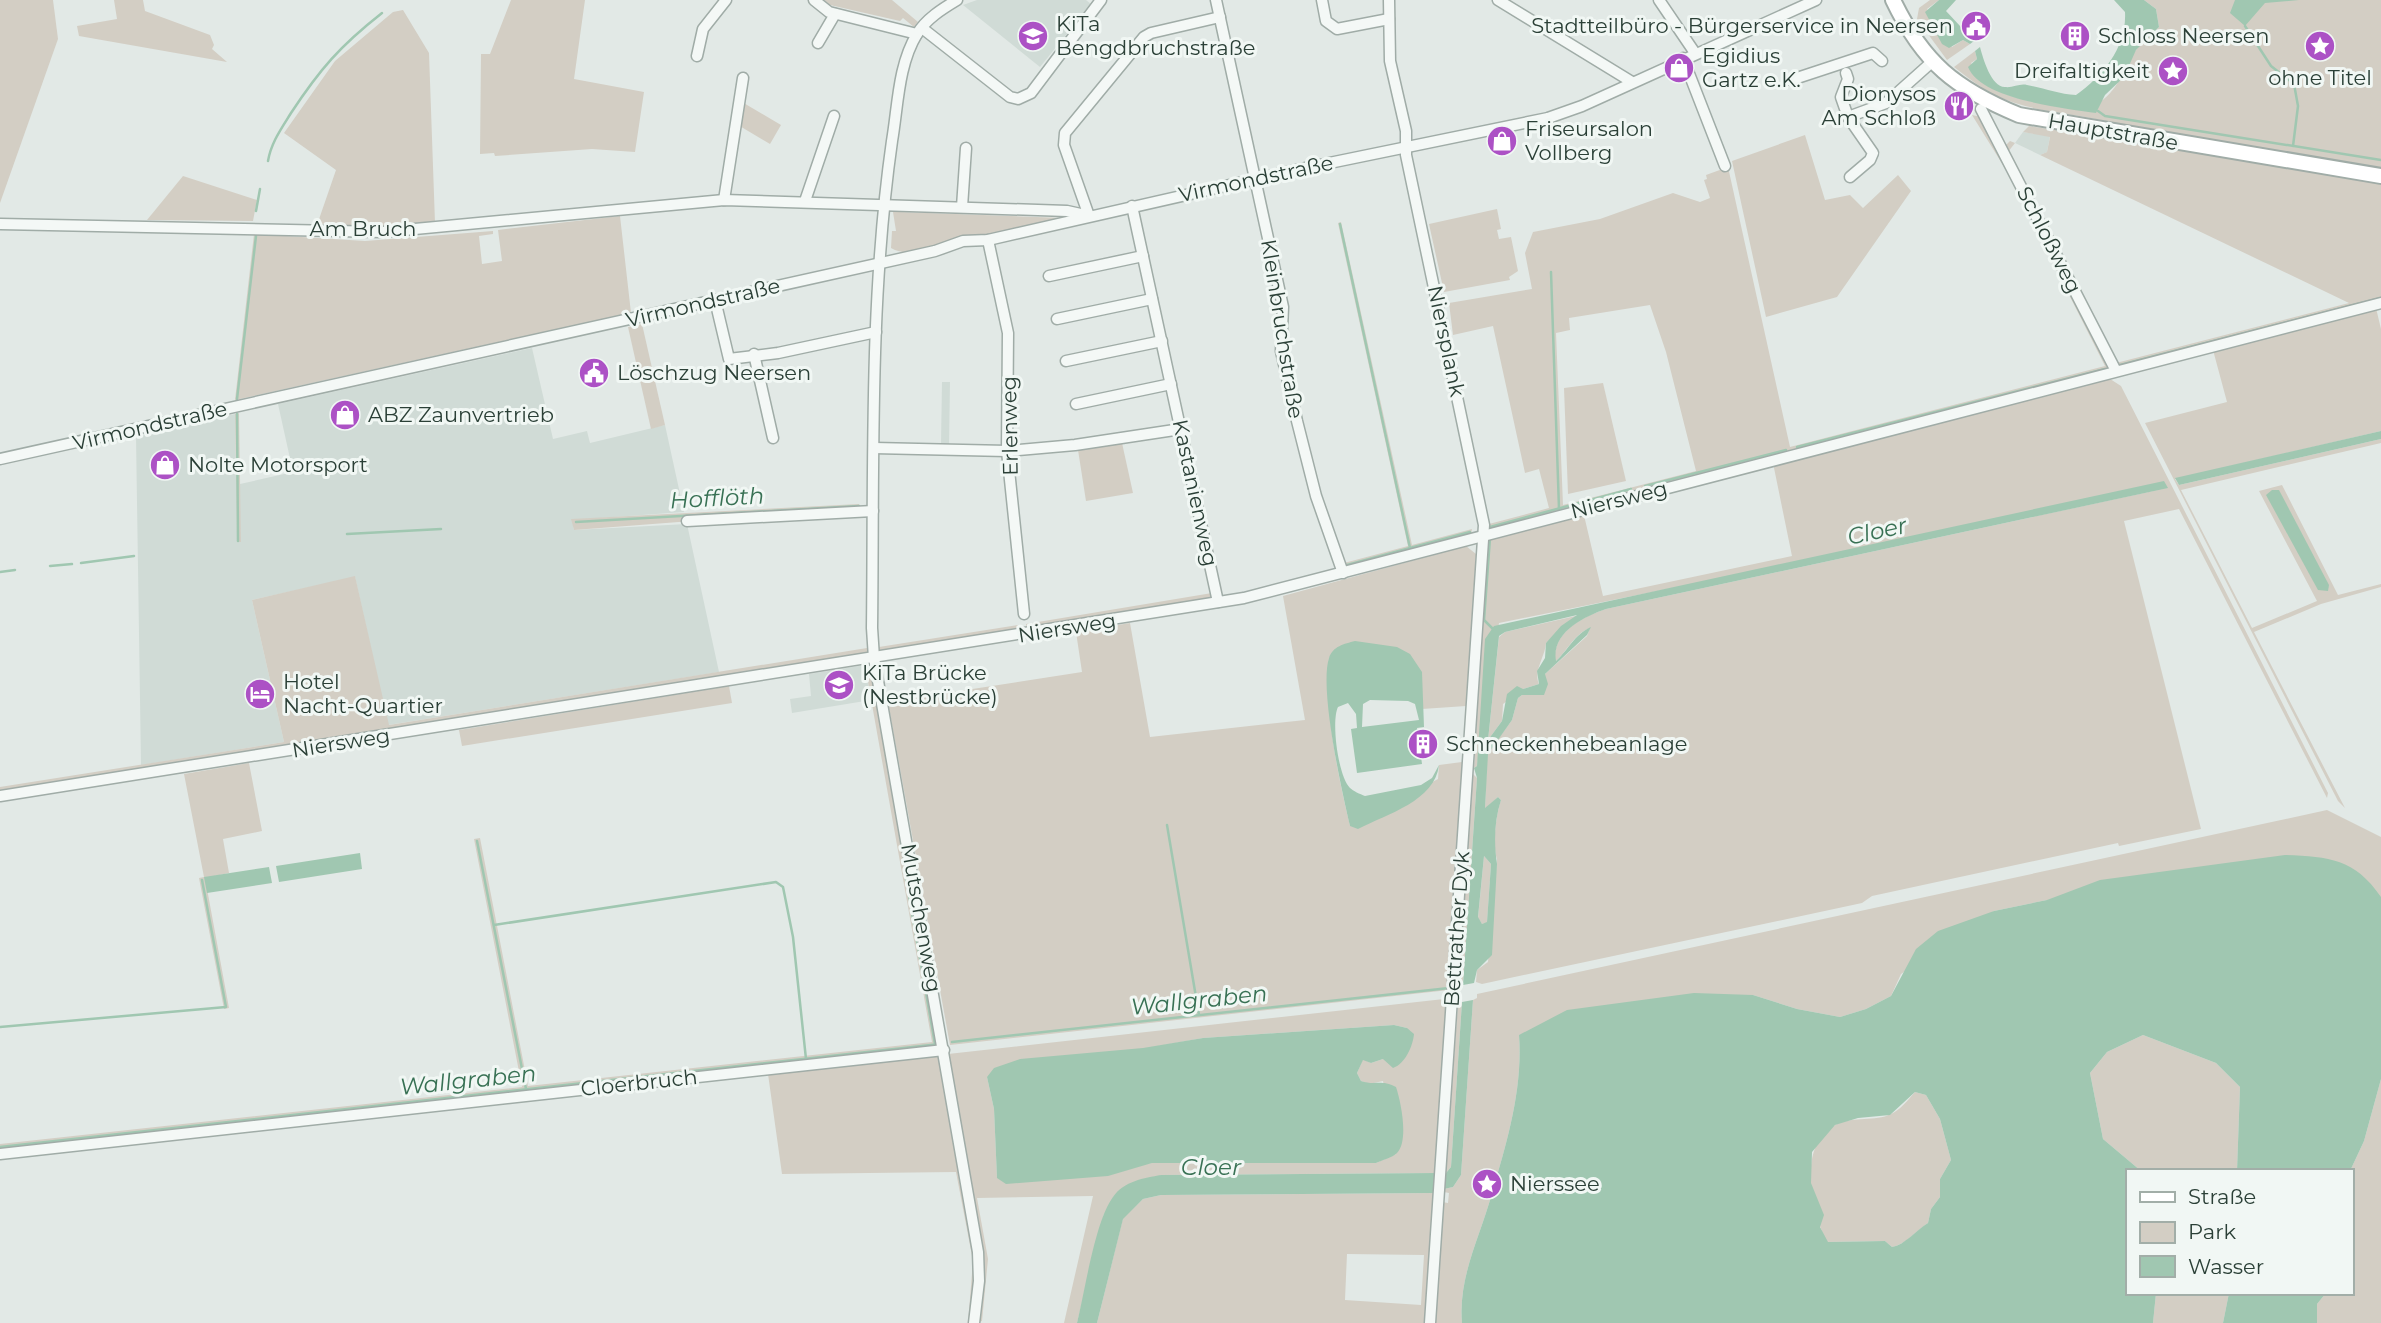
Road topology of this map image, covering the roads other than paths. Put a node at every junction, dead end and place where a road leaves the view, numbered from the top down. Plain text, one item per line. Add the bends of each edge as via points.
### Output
1 (726, 0) edge
2 (814, 0) edge
3 (957, 0) edge
4 (1101, 0) edge
5 (1216, 0) edge
6 (1322, 0) edge
7 (1389, 0) edge
8 (1498, 0) edge
9 (1659, 0) edge
10 (1816, 0) edge
11 (1893, 0) edge
12 (835, 14) junction
13 (1220, 18) junction
14 (1389, 19) junction
15 (920, 31) junction
16 (818, 43) dead end
17 (1695, 53) junction
18 (697, 56) dead end
19 (1683, 58) junction
20 (1882, 61) dead end
21 (1933, 61) junction
22 (1846, 73) dead end
23 (743, 78) dead end
24 (1791, 80) dead end
25 (1632, 82) junction
26 (1981, 109) dead end
27 (834, 116) dead end
28 (1848, 117) junction
29 (967, 148) dead end
30 (1406, 148) junction
31 (1725, 166) dead end
32 (2381, 176) edge
33 (1850, 177) dead end
34 (1255, 179) junction
35 (724, 200) junction
36 (805, 201) junction
37 (883, 204) junction
38 (1132, 206) junction
39 (962, 207) junction
40 (1089, 216) junction
41 (0, 224) edge
42 (988, 240) junction
43 (1143, 256) junction
44 (878, 264) junction
45 (1049, 276) dead end
46 (1152, 299) junction
47 (715, 300) junction
48 (2381, 303) edge
49 (1057, 319) dead end
50 (876, 332) junction
51 (1162, 341) junction
52 (754, 354) junction
53 (1066, 361) dead end
54 (2116, 371) junction
55 (1171, 384) junction
56 (1076, 404) dead end
57 (1181, 429) junction
58 (773, 438) dead end
59 (874, 448) junction
60 (1007, 451) junction
61 (0, 459) edge
62 (873, 512) junction
63 (687, 521) dead end
64 (1484, 534) junction
65 (1343, 573) junction
66 (1218, 602) junction
67 (1024, 614) dead end
68 (874, 658) junction
69 (0, 796) edge
70 (944, 1050) junction
71 (0, 1154) edge
72 (974, 1323) edge
73 (1430, 1323) edge

1 - 18 street via 703,29
2 - 12 street
3 - 15 street
4 - 15 street via 1031,93 1018,99
5 - 13 street, Kleinbruchstraße
6 - 14 street via 1326,21 1337,29
7 - 14 street
8 - 25 street
9 - 17 street
10 - 17 street, Virmondstraße
11 - 21 street, Hauptstraße
12 - 15 street
12 - 16 street
13 - 34 street, Kleinbruchstraße
13 - 40 street via 1144,37 1065,133 1064,145
14 - 30 street via 1390,61
15 - 37 street, Mutschenweg via 905,61
17 - 19 street, Virmondstraße
19 - 25 street, Virmondstraße
19 - 31 street
20 - 24 street via 1873,52
21 - 28 street via 1886,103
21 - 32 street, Hauptstraße via 1972,95 2019,115
22 - 28 street via 1841,97
23 - 35 street
25 - 30 street, Virmondstraße via 1556,116
26 - 54 street, Schloßweg
27 - 36 street
28 - 33 street via 1873,153
29 - 39 street
30 - 34 street, Virmondstraße
30 - 64 street, Niersplank
34 - 38 street, Virmondstraße
34 - 65 street, Kleinbruchstraße via 1283,307 1281,351 1316,496
35 - 36 street, Am Bruch
35 - 41 street, Am Bruch via 383,232
36 - 37 street, Am Bruch
37 - 39 street, Am Bruch
37 - 44 street, Mutschenweg
38 - 40 street, Virmondstraße
38 - 43 street, Kastanienweg
39 - 40 street, Am Bruch
40 - 42 street, Virmondstraße
42 - 44 street, Virmondstraße
42 - 60 street, Erlenweg via 1010,345
43 - 45 street
43 - 46 street, Kastanienweg
44 - 47 street, Virmondstraße
44 - 50 street, Mutschenweg
46 - 49 street
46 - 51 street, Kastanienweg
47 - 52 street via 729,359
47 - 61 street, Virmondstraße
48 - 54 street, Niersweg
50 - 52 street
50 - 59 street, Mutschenweg
51 - 53 street
51 - 55 street, Kastanienweg
52 - 58 street
54 - 64 street, Niersweg
55 - 56 street
55 - 57 street, Kastanienweg
57 - 60 street via 1075,446
57 - 66 street, Kastanienweg
59 - 60 street
59 - 62 street, Mutschenweg
60 - 67 street, Erlenweg
62 - 63 street
62 - 68 street, Mutschenweg
64 - 65 street, Niersweg
64 - 73 street, Bettrather Dyk
65 - 66 street, Niersweg
66 - 68 street, Niersweg
68 - 69 street, Niersweg
68 - 70 street, Mutschenweg
70 - 71 street, Cloerbruch
70 - 72 street, Mutschenweg via 979,1259

